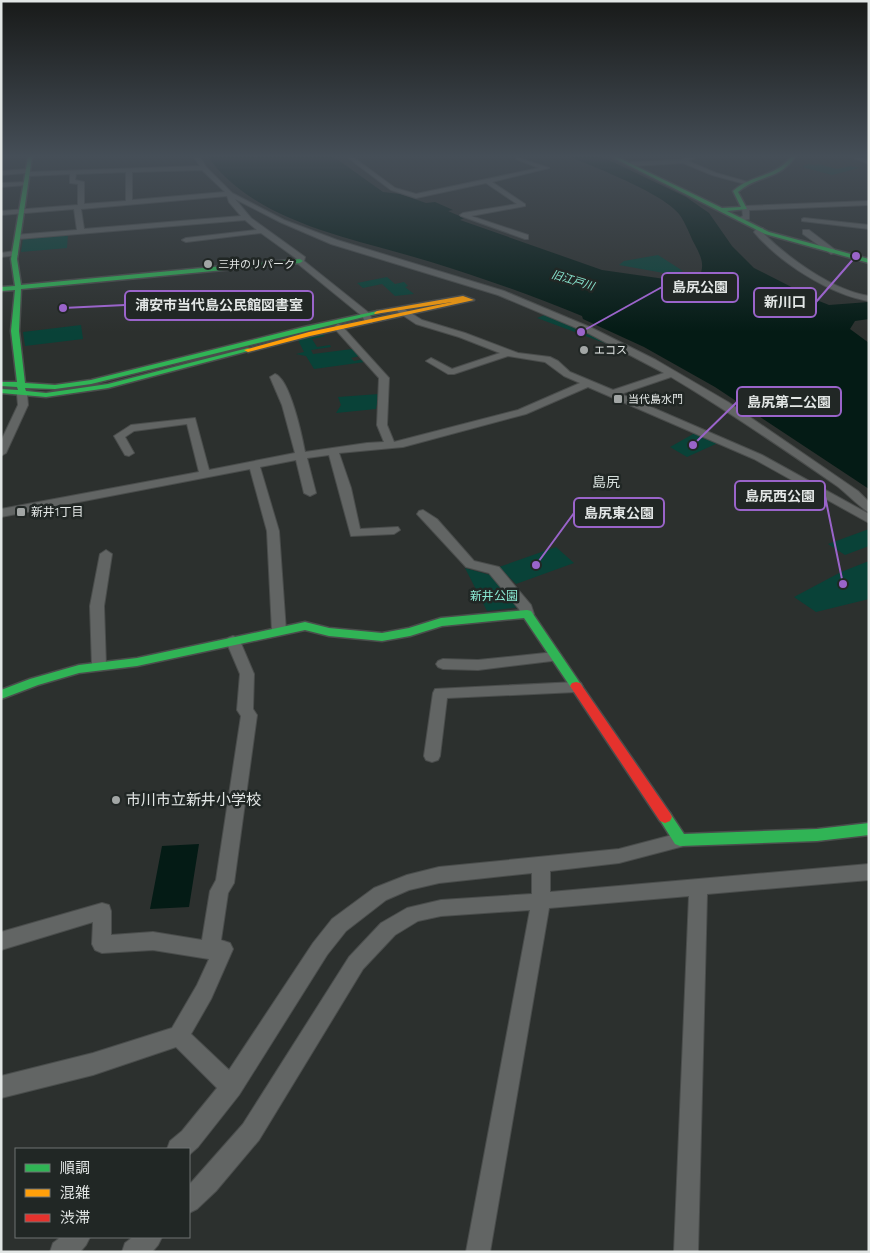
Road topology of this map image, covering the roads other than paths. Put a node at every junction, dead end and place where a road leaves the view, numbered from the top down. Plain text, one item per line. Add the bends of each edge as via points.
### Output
1 (21, 215) edge
2 (80, 215) edge
3 (244, 215) edge
4 (275, 215) edge
5 (464, 215) edge
6 (732, 215) edge
7 (746, 215) edge
8 (246, 218) junction
9 (739, 219) junction
10 (804, 220) dead end
11 (194, 224) junction
12 (869, 227) edge
13 (760, 230) junction
14 (262, 231) junction
15 (309, 232) junction
16 (806, 232) dead end
17 (81, 233) junction
18 (18, 237) junction
19 (525, 237) dead end
20 (198, 238) junction
21 (286, 238) junction
22 (186, 240) dead end
23 (834, 252) junction
24 (15, 253) junction
25 (1, 255) edge
26 (300, 261) junction
27 (869, 261) edge
28 (18, 287) junction
29 (1, 289) edge
30 (869, 299) edge
31 (402, 312) joint
32 (368, 318) junction
33 (338, 328) junction
34 (509, 353) junction
35 (431, 361) dead end
36 (673, 373) junction
37 (275, 377) dead end
38 (588, 383) junction
39 (1, 384) edge
40 (22, 390) junction
41 (1, 391) edge
42 (612, 394) junction
43 (390, 444) junction
44 (334, 451) junction
45 (1, 453) edge
46 (129, 453) dead end
47 (299, 456) junction
48 (254, 464) junction
49 (205, 474) junction
50 (310, 493) dead end
51 (1, 513) edge
52 (423, 514) dead end
53 (868, 515) edge
54 (394, 530) dead end
55 (106, 554) dead end
56 (526, 614) junction
57 (279, 631) junction
58 (233, 641) junction
59 (555, 657) junction
60 (443, 664) dead end
61 (99, 666) junction
62 (576, 687) junction
63 (1, 695) edge
64 (432, 756) dead end
65 (869, 829) edge
66 (680, 840) junction
67 (541, 865) junction
68 (869, 872) edge
69 (698, 888) junction
70 (541, 901) junction
71 (1, 942) edge
72 (210, 950) junction
73 (179, 1036) junction
74 (1, 1087) edge
75 (231, 1087) junction
76 (179, 1148) edge
77 (190, 1199) edge
78 (77, 1238) edge
79 (149, 1238) edge
80 (62, 1252) edge
81 (134, 1252) edge
82 (478, 1252) edge
83 (686, 1252) edge

1 - 18 street
2 - 17 street
3 - 8 street
4 - 15 street
5 - 19 street
6 - 9 street
7 - 9 street via 747,218
8 - 11 street
8 - 14 street
9 - 13 street
10 - 12 street
11 - 17 street
11 - 20 street
13 - 23 street
13 - 30 street via 761,235 807,271 852,296
14 - 20 street
14 - 21 street via 271,238
15 - 21 street
15 - 36 street via 501,294 589,330
16 - 23 street
17 - 18 street
18 - 24 street
20 - 22 street
21 - 26 street via 302,259
23 - 27 street
24 - 25 street
24 - 28 street
26 - 28 street
26 - 32 street
28 - 29 street
28 - 40 street via 15,332
31 - 32 street
31 - 34 street via 418,322
32 - 33 street
32 - 40 street via 276,336 91,382
33 - 40 street via 108,386 58,394
33 - 43 street via 384,378 382,425
34 - 35 street via 451,372
34 - 38 street via 547,359 567,374
36 - 42 street
36 - 53 street via 838,482 854,494
37 - 47 street via 292,420
38 - 42 street
38 - 43 street via 522,412 399,445
39 - 40 street
40 - 41 street
40 - 45 street via 23,405
42 - 53 street via 758,457
43 - 44 street
44 - 47 street
44 - 54 street via 355,533
46 - 49 street via 119,436 131,428 190,420
47 - 48 street
47 - 50 street
48 - 49 street
48 - 57 street via 274,532
49 - 51 street
52 - 56 street via 470,564 494,570 526,608
55 - 61 street via 97,606
56 - 57 street via 442,622 382,637 329,632 306,626
56 - 59 street
57 - 58 street
58 - 61 street via 137,662
58 - 72 street via 247,674 245,710 249,715 225,883 219,891
59 - 60 street
59 - 62 street
61 - 63 street via 64,673
62 - 64 street via 440,693
62 - 66 street
65 - 66 street via 817,835
66 - 67 street via 619,856
67 - 70 street
67 - 75 street via 439,875 380,894 365,904 339,925 320,949
68 - 69 street
69 - 70 street
69 - 83 street
70 - 77 street via 441,908 414,914 388,929 356,963 251,1132
70 - 82 street
71 - 72 street via 102,911 102,944 153,941
72 - 73 street via 223,949
73 - 74 street via 93,1064
73 - 75 street
75 - 76 street
78 - 80 street
79 - 81 street

